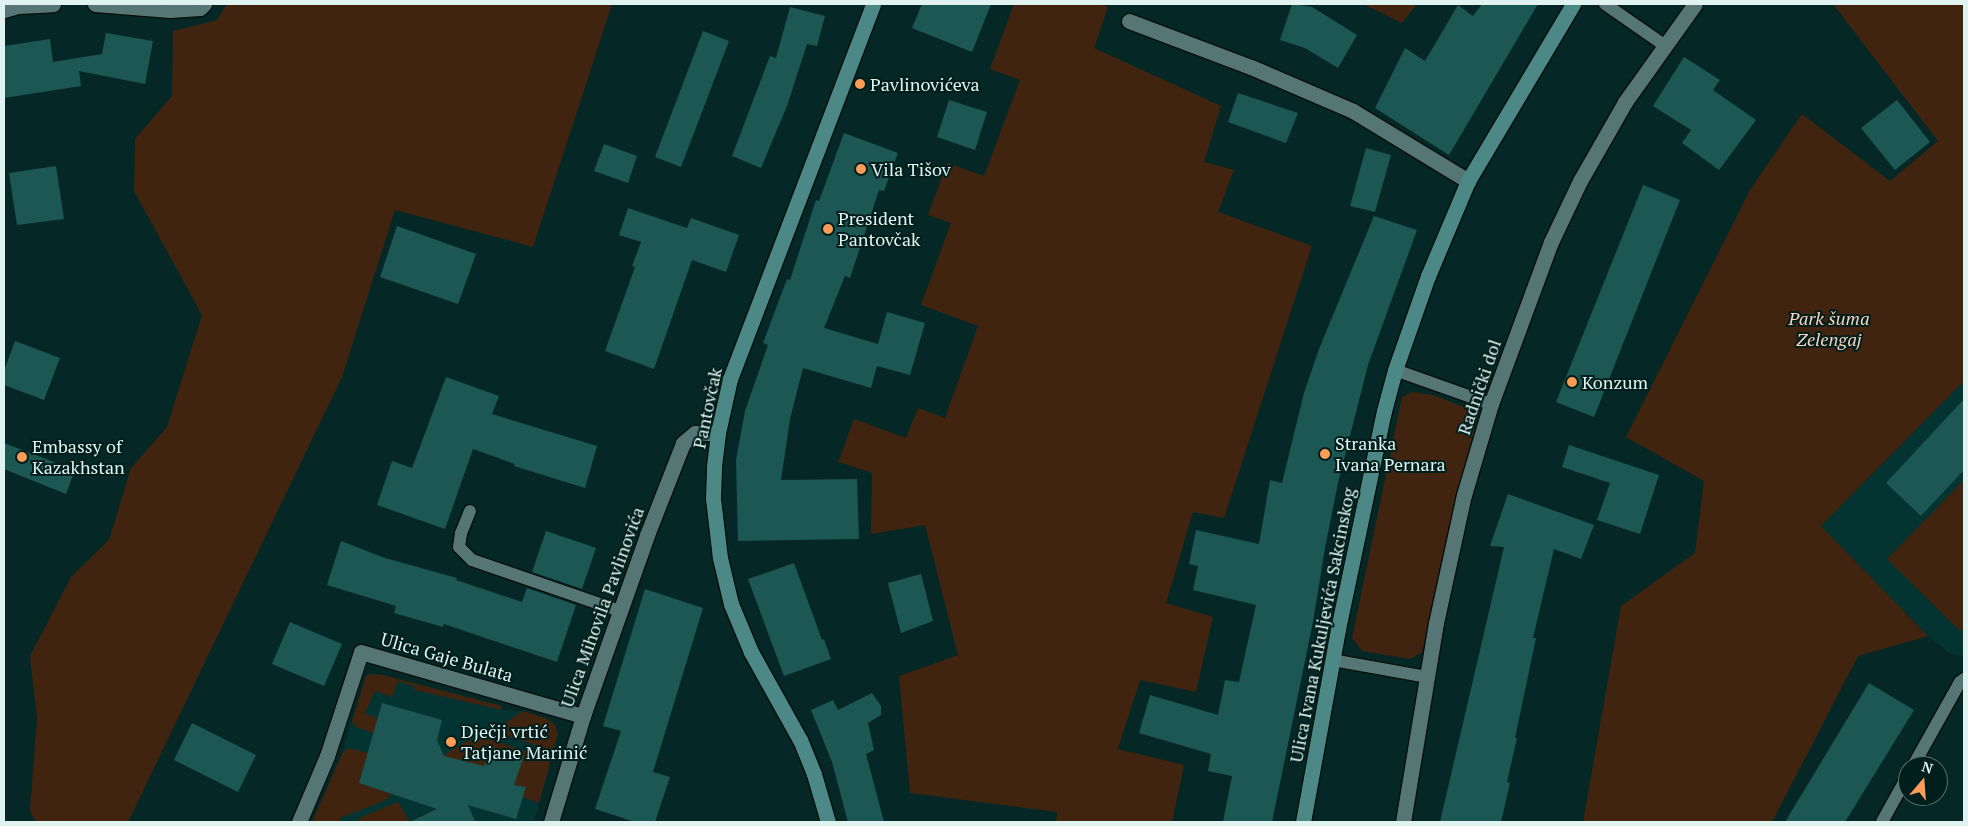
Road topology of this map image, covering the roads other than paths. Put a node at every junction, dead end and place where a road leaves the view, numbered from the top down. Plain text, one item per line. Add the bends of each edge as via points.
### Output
1 (53, 4) edge
2 (95, 4) edge
3 (204, 4) edge
4 (874, 4) edge
5 (1573, 4) edge
6 (1605, 4) edge
7 (1695, 4) edge
8 (4, 10) edge
9 (1129, 21) dead end
10 (1664, 45) junction
11 (1468, 182) junction
12 (1395, 370) junction
13 (1491, 404) junction
14 (718, 432) junction
15 (470, 511) dead end
16 (620, 612) junction
17 (1332, 660) junction
18 (1427, 677) junction
19 (1964, 679) edge
20 (582, 716) junction
21 (1919, 756) edge
22 (1898, 793) edge
23 (299, 822) edge
24 (551, 822) edge
25 (828, 822) edge
26 (1303, 822) edge
27 (1403, 822) edge
28 (1882, 822) edge

1 - 8 street
2 - 3 street via 170,10 200,8
4 - 14 street, Pantovčak via 730,379
5 - 11 street, Ulica Ivana Kukuljevića Sakcinskog
6 - 10 lane
7 - 10 street, Radnički dol
9 - 11 street via 1251,67 1352,111
10 - 13 street, Radnički dol via 1625,102 1580,181 1551,242
11 - 12 street, Ulica Ivana Kukuljevića Sakcinskog via 1428,276
12 - 13 lane
12 - 17 street, Ulica Ivana Kukuljevića Sakcinskog
13 - 18 street, Radnički dol via 1464,495
14 - 16 street, Ulica Mihovila Pavlinovića via 696,433 684,443
14 - 25 street, Pantovčak via 713,498 720,558 731,604 751,652 800,740
15 - 16 lane via 459,546 472,560
16 - 20 street, Ulica Mihovila Pavlinovića
17 - 18 lane
17 - 26 street, Ulica Ivana Kukuljevića Sakcinskog
18 - 27 street, Radnički dol
19 - 21 lane
20 - 23 street, Ulica Gaje Bulata via 361,652 327,756
20 - 24 street, Ulica Mihovila Pavlinovića
22 - 28 lane

